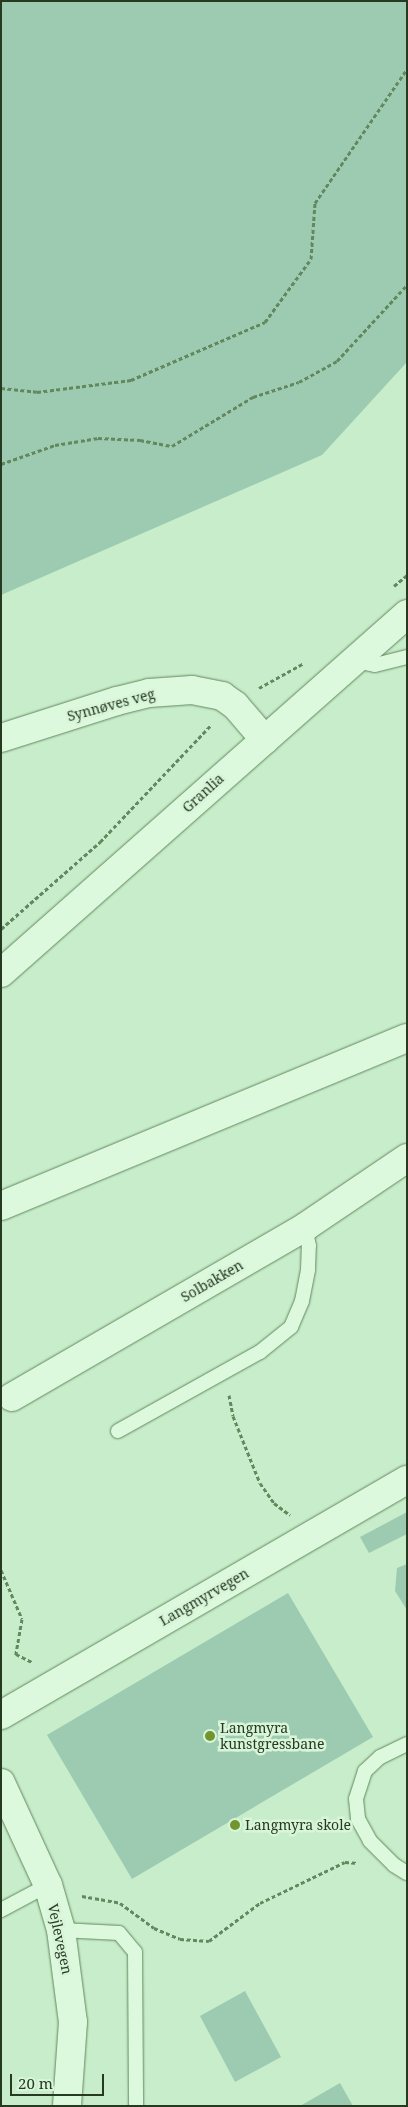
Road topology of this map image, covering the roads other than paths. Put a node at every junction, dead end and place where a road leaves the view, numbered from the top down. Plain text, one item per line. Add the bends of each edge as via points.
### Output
1 (407, 614) edge
2 (407, 657) edge
3 (354, 661) junction
4 (1, 738) edge
5 (265, 740) junction
6 (1, 974) edge
7 (407, 1038) edge
8 (407, 1158) edge
9 (1, 1206) edge
10 (305, 1227) junction
11 (12, 1397) dead end
12 (118, 1431) dead end
13 (407, 1480) edge
14 (1, 1715) edge
15 (407, 1744) edge
16 (1, 1783) edge
17 (407, 1873) edge
18 (48, 1884) junction
19 (1, 1910) edge
20 (61, 1930) junction
21 (68, 2106) edge
22 (136, 2106) edge

1 - 3 street, Granlia
2 - 3 lane via 375,665
3 - 5 street, Granlia
4 - 5 street, Synnøves veg via 150,693 192,690 222,696 235,705
5 - 6 street, Granlia
7 - 9 street
8 - 10 street, Solbakken
10 - 11 street, Solbakken
10 - 12 lane via 309,1246 308,1270 302,1301 291,1326 280,1338 230,1369
13 - 14 street, Langmyrvegen
15 - 17 lane via 380,1757 365,1771 356,1799 358,1819 370,1841
16 - 18 street, Vejlevegen
18 - 19 lane
18 - 20 street, Vejlevegen
20 - 21 street, Vejlevegen via 73,2022
20 - 22 lane via 119,1933 135,1952

